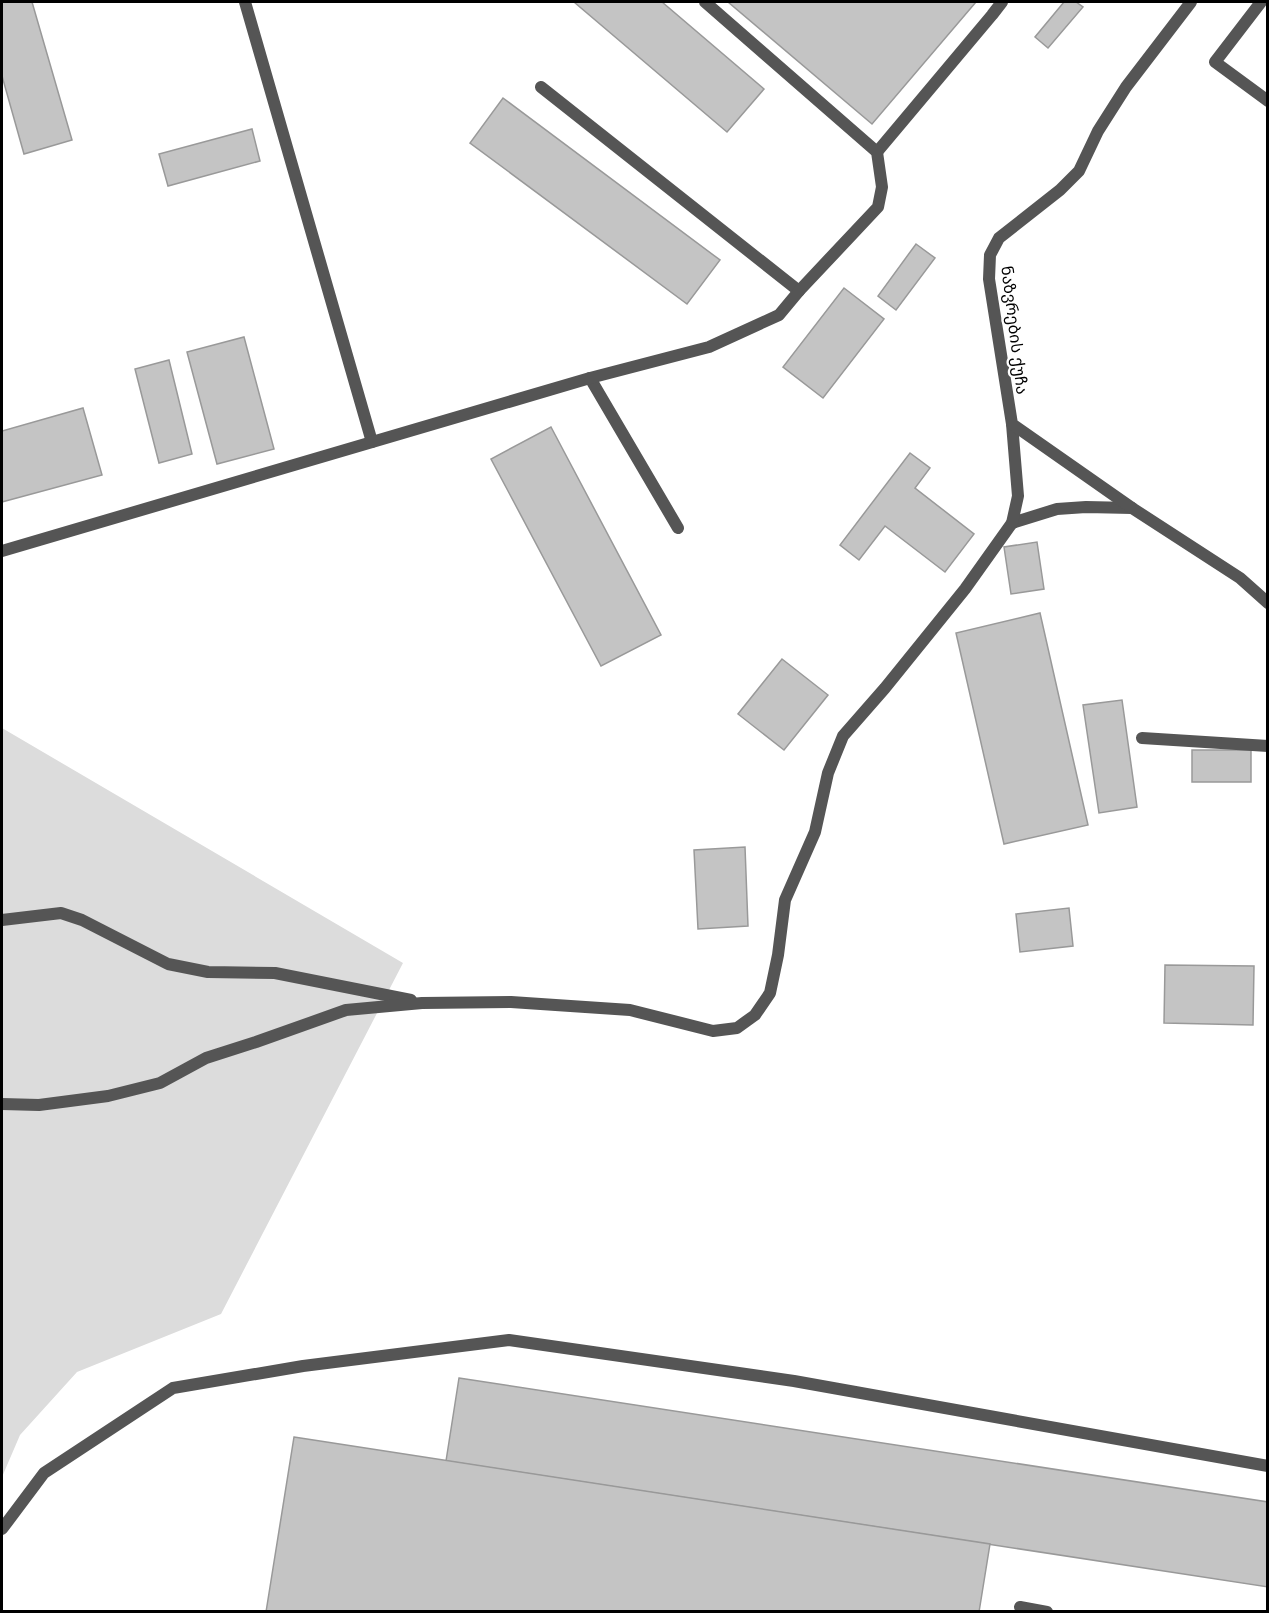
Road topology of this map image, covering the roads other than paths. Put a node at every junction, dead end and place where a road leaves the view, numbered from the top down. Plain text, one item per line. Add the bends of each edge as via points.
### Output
1 (245, 2) edge
2 (705, 2) edge
3 (1002, 2) edge
4 (1191, 2) edge
5 (1261, 2) edge
6 (541, 87) dead end
7 (1268, 101) edge
8 (877, 152) junction
9 (799, 291) junction
10 (590, 378) junction
11 (1012, 424) junction
12 (372, 442) junction
13 (1132, 508) junction
14 (1012, 523) junction
15 (678, 528) dead end
16 (2, 551) edge
17 (1268, 603) edge
18 (1142, 738) dead end
19 (1268, 747) edge
20 (2, 920) edge
21 (422, 1003) junction
22 (2, 1104) edge
23 (1268, 1466) edge
24 (2, 1529) edge
25 (1020, 1607) dead end
26 (1047, 1611) edge

1 - 12 street
2 - 8 street
3 - 8 street
4 - 11 street, ნაზვრების ქუჩა via 1126,87 1079,171 999,238 990,255 989,279
5 - 7 street via 1215,62
6 - 9 street
8 - 9 street via 882,187 878,207
9 - 10 street via 779,315 709,347
10 - 12 street
10 - 15 street
11 - 13 street
11 - 14 street, ნაზვრების ქუჩა via 1018,495
12 - 16 street
13 - 14 street via 1057,509
13 - 17 street via 1240,578
14 - 21 street via 965,588 843,736 828,773 816,832 785,900 770,993 755,1015 737,1028 714,1031 630,1010 511,1002
18 - 19 street
20 - 21 street via 61,914 82,920 168,964 208,972 276,973
21 - 22 street via 346,1010 206,1058 160,1083 108,1096 39,1105
23 - 24 street via 794,1381 509,1340 303,1366 174,1388 44,1473
25 - 26 street

